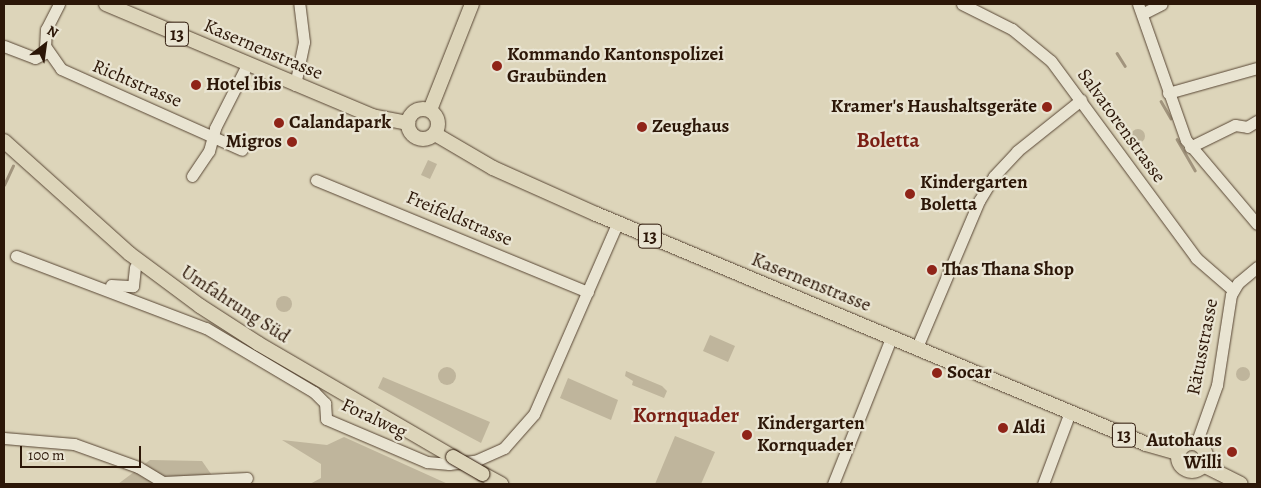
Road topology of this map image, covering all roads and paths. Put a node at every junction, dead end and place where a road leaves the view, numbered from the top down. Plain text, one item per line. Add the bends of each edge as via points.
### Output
1 (59, 4) edge
2 (106, 4) edge
3 (299, 4) edge
4 (472, 4) edge
5 (962, 4) edge
6 (1162, 4) edge
7 (985, 8) edge
8 (1140, 9) edge
9 (4, 46) edge
10 (47, 52) junction
11 (247, 65) junction
12 (1257, 68) edge
13 (295, 85) junction
14 (1168, 93) junction
15 (1081, 100) junction
16 (430, 110) junction
17 (1257, 121) edge
18 (408, 122) junction
19 (435, 134) junction
20 (213, 135) junction
21 (4, 139) edge
22 (1190, 147) junction
23 (242, 150) dead end
24 (192, 176) dead end
25 (316, 180) dead end
26 (618, 222) junction
27 (1257, 224) edge
28 (16, 256) dead end
29 (135, 267) dead end
30 (1257, 267) edge
31 (98, 286) junction
32 (1232, 290) junction
33 (588, 292) junction
34 (892, 336) junction
35 (917, 347) junction
36 (1070, 412) junction
37 (4, 438) edge
38 (1196, 444) junction
39 (1178, 453) junction
40 (1203, 465) junction
41 (246, 478) dead end
42 (501, 484) edge
43 (833, 484) edge
44 (1042, 484) edge
45 (1241, 484) edge

1 - 10 street via 46,29
2 - 11 main road, Kasernenstrasse / 13
3 - 13 street via 304,42
4 - 16 main road
5 - 7 street, Salvatorenstrasse
6 - 8 street
7 - 15 street, Salvatorenstrasse via 1035,47
8 - 14 street
9 - 10 street via 35,58
10 - 20 street, Richtstrasse via 70,75
11 - 13 main road, Kasernenstrasse / 13
11 - 20 street
12 - 14 street
13 - 18 main road, Kasernenstrasse / 13 via 372,116
14 - 22 street
15 - 32 street, Salvatorenstrasse via 1202,265
15 - 35 street via 1016,151 994,176 979,201
16 - 18 main road via 414,112
16 - 19 main road via 438,121
17 - 22 street via 1247,127 1235,125
18 - 19 main road via 411,133 420,139
19 - 26 main road, Kasernenstrasse / 13 via 486,165
20 - 23 street
20 - 24 street via 209,151
21 - 42 main road, Umfahrung Süd, bridge via 124,249 200,306 259,344
22 - 27 street
25 - 33 street, Freifeldstrasse via 326,181
26 - 33 street, Foralweg
26 - 34 main road, Kasernenstrasse / 13
28 - 31 street, Foralweg
29 - 31 street via 136,280 131,287 101,283
30 - 32 street, Rätusstrasse
31 - 33 street, Foralweg via 229,340 320,396 328,410 326,418 427,462 449,464 491,456 517,436 545,393
32 - 38 street, Rätusstrasse via 1217,385
34 - 35 main road, Kasernenstrasse / 13
34 - 43 street
35 - 36 main road, Kasernenstrasse / 13
36 - 39 main road, Kasernenstrasse / 13 via 1146,444
36 - 44 street
37 - 41 street via 74,444 138,467 163,482
38 - 39 main road via 1185,445
38 - 40 main road via 1205,453
39 - 40 main road via 1179,463 1185,469 1195,471
40 - 45 main road

